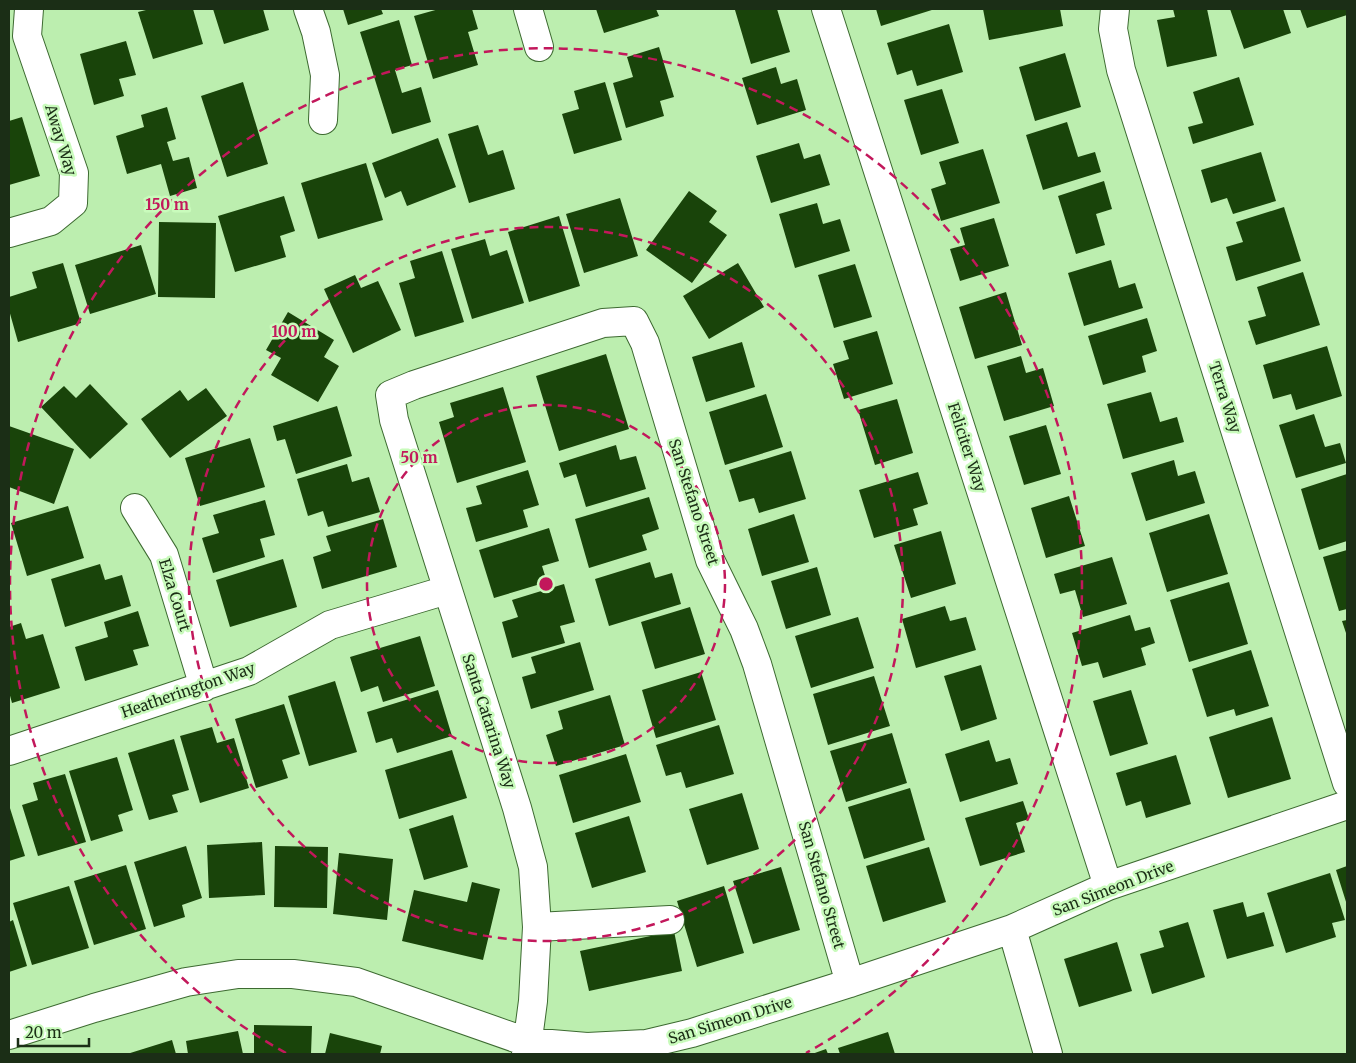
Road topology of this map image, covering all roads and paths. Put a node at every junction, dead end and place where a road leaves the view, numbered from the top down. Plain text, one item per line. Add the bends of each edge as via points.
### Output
1 (29, 9) edge
2 (308, 9) edge
3 (528, 9) edge
4 (826, 9) edge
5 (1115, 9) edge
6 (539, 48) dead end
7 (323, 120) dead end
8 (9, 233) edge
9 (390, 395) joint
10 (135, 508) dead end
11 (447, 590) junction
12 (204, 687) junction
13 (9, 751) edge
14 (1347, 784) edge
15 (1347, 804) edge
16 (1108, 886) junction
17 (670, 920) dead end
18 (538, 927) junction
19 (1012, 929) junction
20 (850, 983) junction
21 (9, 1035) edge
22 (526, 1048) edge
23 (1048, 1054) edge

1 - 8 street, Away Way via 27,36 74,173 73,203 51,221
2 - 7 street via 325,75
3 - 6 street
4 - 16 street, Feliciter Way
5 - 14 street, Terra Way via 1114,29 1121,70
9 - 11 street, Santa Catarina Way via 394,420
9 - 20 street, San Stefano Street via 414,384 603,323 634,321 645,343 710,560 744,629 756,664
10 - 12 street, Elza Court via 164,555
11 - 12 street, Heatherington Way via 330,625 249,671
11 - 18 street, Santa Catarina Way via 518,808 533,867
12 - 13 street, Heatherington Way
15 - 16 street, San Simeon Drive
16 - 19 street, San Simeon Drive
17 - 18 street
18 - 22 street, Santa Catarina Way
19 - 20 street, San Simeon Drive
19 - 23 street
20 - 22 street, San Simeon Drive via 692,1033 646,1044
21 - 22 street, San Simeon Drive via 186,982 238,974 293,974 356,982

